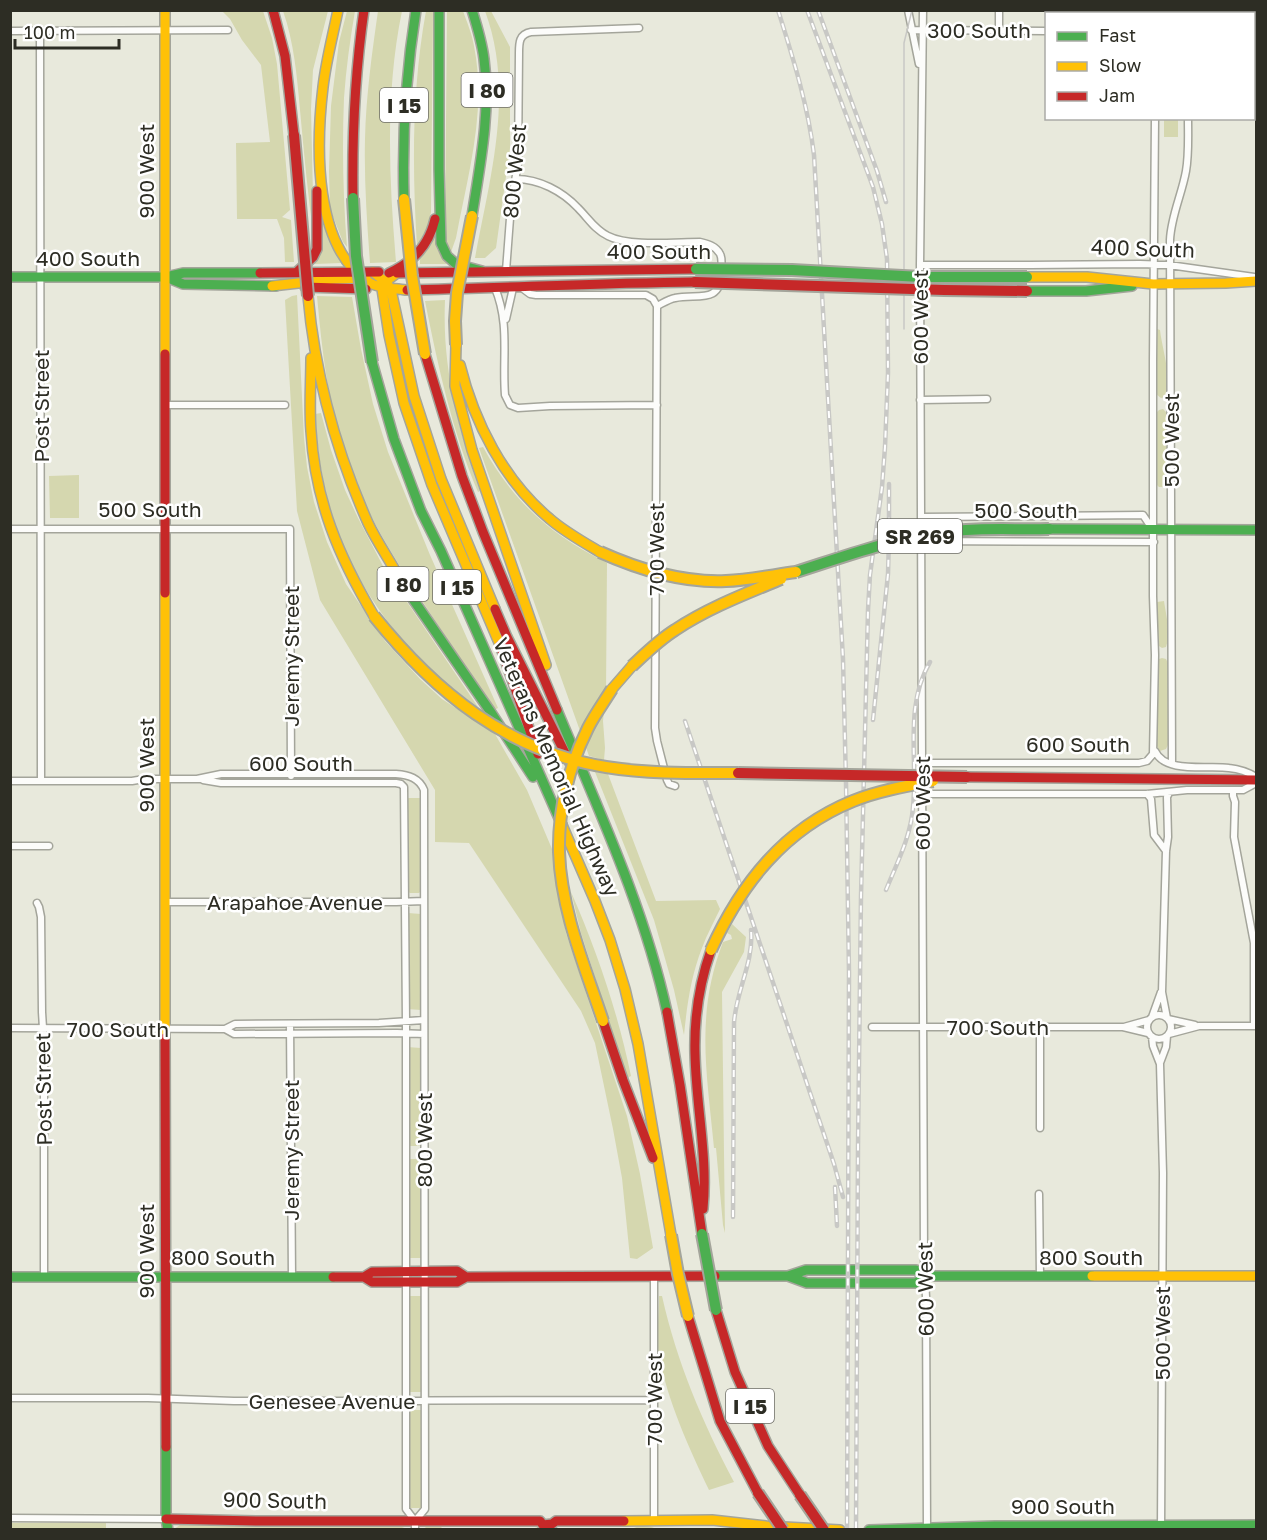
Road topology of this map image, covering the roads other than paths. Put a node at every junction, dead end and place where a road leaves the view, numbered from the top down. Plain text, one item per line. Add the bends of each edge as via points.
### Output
1 (165, 10) edge
2 (273, 10) edge
3 (338, 10) edge
4 (364, 10) edge
5 (416, 10) edge
6 (439, 10) edge
7 (472, 10) edge
8 (908, 10) edge
9 (923, 10) edge
10 (999, 10) edge
11 (639, 28) dead end
12 (165, 30) junction
13 (228, 30) dead end
14 (911, 30) junction
15 (923, 30) junction
16 (10, 31) edge
17 (40, 31) junction
18 (999, 31) junction
19 (1045, 31) edge
20 (921, 77) junction
21 (1155, 120) edge
22 (1188, 120) edge
23 (439, 169) junction
24 (320, 175) junction
25 (516, 178) junction
26 (920, 265) junction
27 (1154, 265) junction
28 (1169, 265) junction
29 (482, 271) junction
30 (506, 271) junction
31 (297, 272) junction
32 (10, 277) edge
33 (40, 277) junction
34 (166, 277) junction
35 (1257, 279) edge
36 (381, 280) junction
37 (1153, 284) junction
38 (1170, 284) junction
39 (272, 286) junction
40 (517, 287) junction
41 (495, 288) junction
42 (657, 306) junction
43 (504, 326) junction
44 (311, 332) junction
45 (456, 345) junction
46 (987, 399) dead end
47 (920, 400) junction
48 (165, 405) junction
49 (285, 405) dead end
50 (657, 405) junction
51 (921, 517) junction
52 (10, 529) edge
53 (41, 529) junction
54 (165, 529) junction
55 (290, 529) joint
56 (1154, 530) junction
57 (1257, 530) edge
58 (1171, 531) junction
59 (921, 541) junction
60 (1154, 542) junction
61 (796, 572) junction
62 (1155, 750) junction
63 (922, 763) junction
64 (1172, 765) junction
65 (583, 773) junction
66 (291, 774) junction
67 (396, 774) joint
68 (967, 777) junction
69 (197, 778) junction
70 (165, 779) junction
71 (1257, 780) edge
72 (10, 782) edge
73 (41, 782) junction
74 (291, 782) junction
75 (675, 786) dead end
76 (404, 787) joint
77 (1233, 790) junction
78 (1243, 790) junction
79 (1169, 793) junction
80 (922, 794) junction
81 (1147, 794) junction
82 (1235, 802) junction
83 (553, 808) junction
84 (10, 846) edge
85 (49, 846) dead end
86 (571, 849) junction
87 (1166, 851) junction
88 (619, 860) junction
89 (424, 901) junction
90 (405, 902) junction
91 (37, 903) dead end
92 (165, 903) junction
93 (1162, 992) junction
94 (1168, 1018) junction
95 (1150, 1019) junction
96 (424, 1020) junction
97 (406, 1022) junction
98 (350, 1023) junction
99 (290, 1024) junction
100 (1199, 1026) junction
101 (1255, 1026) edge
102 (872, 1027) dead end
103 (923, 1027) junction
104 (1124, 1027) junction
105 (10, 1028) edge
106 (43, 1028) junction
107 (1040, 1028) junction
108 (165, 1029) junction
109 (225, 1029) junction
110 (350, 1033) junction
111 (290, 1034) junction
112 (406, 1034) junction
113 (424, 1034) junction
114 (1150, 1035) junction
115 (1168, 1035) junction
116 (1160, 1064) junction
117 (1040, 1128) dead end
118 (663, 1185) junction
119 (1040, 1194) dead end
120 (702, 1234) junction
121 (44, 1276) junction
122 (654, 1276) junction
123 (925, 1276) junction
124 (1040, 1276) junction
125 (1162, 1276) junction
126 (1257, 1276) edge
127 (10, 1277) edge
128 (165, 1277) junction
129 (292, 1277) junction
130 (406, 1277) junction
131 (424, 1277) junction
132 (10, 1398) edge
133 (165, 1399) junction
134 (405, 1400) junction
135 (425, 1400) junction
136 (654, 1400) junction
137 (10, 1518) edge
138 (660, 1524) edge
139 (415, 1525) edge
140 (1257, 1525) edge
141 (166, 1526) edge
142 (1161, 1527) edge
143 (927, 1528) edge
144 (783, 1530) edge
145 (824, 1530) edge
146 (840, 1530) edge
147 (869, 1530) edge

1 - 12 main road, 900 West
2 - 44 main road, I 80, bridge via 286,58
3 - 24 main road via 322,97
4 - 83 main road, Veterans Memorial Highway / I 15, bridge via 353,115 353,198 356,255 372,362 394,439 421,511
5 - 65 main road, Veterans Memorial Highway / I 15, bridge via 402,155 409,260 425,354 483,532
6 - 23 main road
7 - 45 main road, I 80, bridge via 483,52 486,119 457,293
8 - 14 street, 600 West
9 - 15 street, 600 West
10 - 18 street
11 - 25 street, 800 West via 522,35
12 - 13 street
12 - 17 street
12 - 34 main road, 900 West
14 - 15 street, 300 South
14 - 20 street, 600 West
15 - 18 street, 300 South
15 - 20 street, 600 West
16 - 17 street
17 - 33 street, Post Street
18 - 19 street, 300 South
20 - 26 street, 600 West
21 - 27 street, 500 West
22 - 28 street, 500 West via 1186,171 1170,230
23 - 29 main road via 443,250 458,265
23 - 36 main road via 432,234 416,256
24 - 31 main road via 316,195 317,249
24 - 36 main road via 333,234 346,260
25 - 30 street, 800 West
25 - 42 street, 400 South via 561,193 604,235 616,240 700,242 715,248 721,256 721,276 715,292 708,296 677,297
26 - 27 street, 400 South
26 - 47 street, 600 West
27 - 28 street, 400 South
27 - 37 street, 500 West
28 - 35 street, 400 South
28 - 38 street, 500 West
29 - 30 main road, 400 South
29 - 36 main road, 400 South
30 - 37 main road, 400 South, bridge via 792,270 921,277 1087,277
31 - 34 main road, 400 South via 183,273
31 - 36 main road, 400 South
32 - 33 main road, 400 South
33 - 34 main road, 400 South
33 - 53 street, Post Street
34 - 39 main road, 400 South via 183,284
34 - 48 main road, 900 West
35 - 38 main road, 400 South
36 - 39 main road, 400 South
36 - 39 main road via 333,279
36 - 41 main road, 400 South via 406,290
36 - 86 main road via 389,335 414,434 496,637
36 - 88 main road via 445,489 507,638
37 - 38 main road, 400 South
37 - 40 main road, 400 South, bridge via 1086,291 695,282
37 - 56 street, 500 West
38 - 58 street, 500 West
40 - 41 main road, 400 South
40 - 42 street, 400 South via 536,295 646,295
40 - 43 street
41 - 43 street
42 - 50 street, 700 West
43 - 50 street via 504,389 510,405
44 - 68 main road, bridge via 311,429 318,489 333,538 374,616 431,681 468,709 550,752 600,765 651,772
44 - 83 main road, I 80 via 327,411 369,525 406,589
45 - 61 main road, bridge via 464,385 489,444 512,480 563,529 615,559 665,576 725,581
45 - 65 main road, I 80 via 455,386 472,450
46 - 47 street
47 - 51 street, 600 West
48 - 49 street
48 - 54 main road, 900 West
50 - 75 street, 700 West via 655,728 667,780
51 - 56 street, 500 South via 1143,515
51 - 59 street, 600 West
52 - 53 street, 500 South
53 - 54 street, 500 South
53 - 73 street, Post Street
54 - 55 street, 500 South
54 - 70 main road, 900 West
55 - 66 street, Jeremy Street
56 - 58 main road, 500 South / SR 269
56 - 60 street, 500 West
56 - 61 main road, 500 South / SR 269, bridge via 963,530 926,534
57 - 58 main road, 500 South / SR 269
58 - 64 street, 500 West
59 - 60 street, 500 South
59 - 63 street, 600 West
60 - 62 street, 500 West
61 - 118 main road, bridge via 683,624 632,666 588,728 563,801 560,870 574,935
62 - 63 street, 600 South via 1150,759 1139,763
62 - 64 street, 600 South via 1162,761
63 - 80 street, 600 West
64 - 71 street via 1230,768
65 - 88 main road, Veterans Memorial Highway / I 15
66 - 67 street, 600 South
66 - 69 street, 600 South
66 - 74 street, Jeremy Street
67 - 89 street, 800 West via 416,779 424,790
68 - 71 main road, 600 South
68 - 120 main road, bridge via 885,791 851,802 807,825 772,854 726,918 700,988 694,1034 705,1178
69 - 70 street, 600 South
69 - 74 street, 600 South via 221,783
70 - 73 street, 600 South
70 - 92 main road, 900 West
71 - 78 street
72 - 73 street, 600 South
74 - 76 street, 600 South via 396,783
76 - 90 street, 800 West
77 - 78 street
77 - 79 street
77 - 82 street
78 - 82 street
79 - 81 street
79 - 87 street
80 - 81 street
80 - 103 street, 600 West
81 - 87 street via 1151,799 1154,835
82 - 101 street via 1234,837 1254,943
83 - 86 main road, Veterans Memorial Highway / I 15
84 - 85 street
86 - 118 main road, Veterans Memorial Highway / I 15 via 602,921 625,989
87 - 93 street
88 - 120 main road, Veterans Memorial Highway / I 15 via 663,996
89 - 90 street, Arapahoe Avenue
89 - 96 street, 800 West
90 - 92 street, Arapahoe Avenue
90 - 97 street, 800 West
91 - 106 street, Post Street via 41,917
92 - 108 main road, 900 West
93 - 94 street
93 - 95 street
94 - 95 street via 1159,1015
94 - 100 street
94 - 115 street
95 - 104 street, 700 South
95 - 114 street
96 - 97 street, 700 South
96 - 113 street, 800 West
97 - 98 street, 700 South
97 - 112 street, 800 West
98 - 99 street, 700 South
98 - 110 street
99 - 109 street, 700 South via 235,1024
99 - 111 street, Jeremy Street
100 - 101 street
100 - 115 street
102 - 103 street, 700 South
103 - 107 street, 700 South
103 - 123 street, 600 West
104 - 107 street, 700 South
104 - 114 street, 700 South
105 - 106 street, 700 South
106 - 108 street, 700 South
106 - 121 street, Post Street
107 - 117 street
108 - 109 street, 700 South
108 - 128 main road, 900 West
109 - 111 street, 700 South via 234,1034
110 - 111 street, 700 South
110 - 112 street, 700 South
111 - 129 street, Jeremy Street
112 - 113 street, 700 South
112 - 130 street, 800 West
113 - 131 street, 800 West
114 - 115 street via 1160,1039
114 - 116 street, 500 West
115 - 116 street, 500 West
116 - 125 street, 500 West
118 - 144 main road, Veterans Memorial Highway / I 15, bridge via 688,1316 720,1421 758,1493
119 - 124 street
120 - 145 main road, Veterans Memorial Highway / I 15, bridge via 716,1310 735,1372 768,1446
121 - 127 main road, 800 South
121 - 128 main road, 800 South
122 - 123 main road, 800 South via 788,1276 807,1283 916,1283
122 - 131 main road, 800 South via 466,1277 457,1282
122 - 136 street, 700 West
123 - 124 main road, 800 South
123 - 143 street, 600 West
124 - 125 main road, 800 South
125 - 126 main road, 800 South
125 - 142 street, 500 West
128 - 129 main road, 800 South
128 - 133 main road, 900 West
129 - 130 main road, 800 South via 364,1277 372,1282
130 - 131 main road, 800 South
130 - 134 street, 800 West
131 - 135 street, 800 West
132 - 133 street, Genesee Avenue
133 - 134 street, Genesee Avenue
133 - 141 main road, 900 West
134 - 135 street, Genesee Avenue
134 - 139 street, 800 West via 406,1509
135 - 136 street, Genesee Avenue
135 - 139 street, 800 West via 425,1509
136 - 138 street, 700 West
137 - 141 street, 900 South
138 - 139 main road, 900 South via 556,1521 553,1516 543,1516 540,1521
138 - 146 main road, 900 South via 712,1521
139 - 141 main road, 900 South via 258,1521
140 - 142 main road, 900 South
142 - 143 main road, 900 South
143 - 147 main road, 900 South

